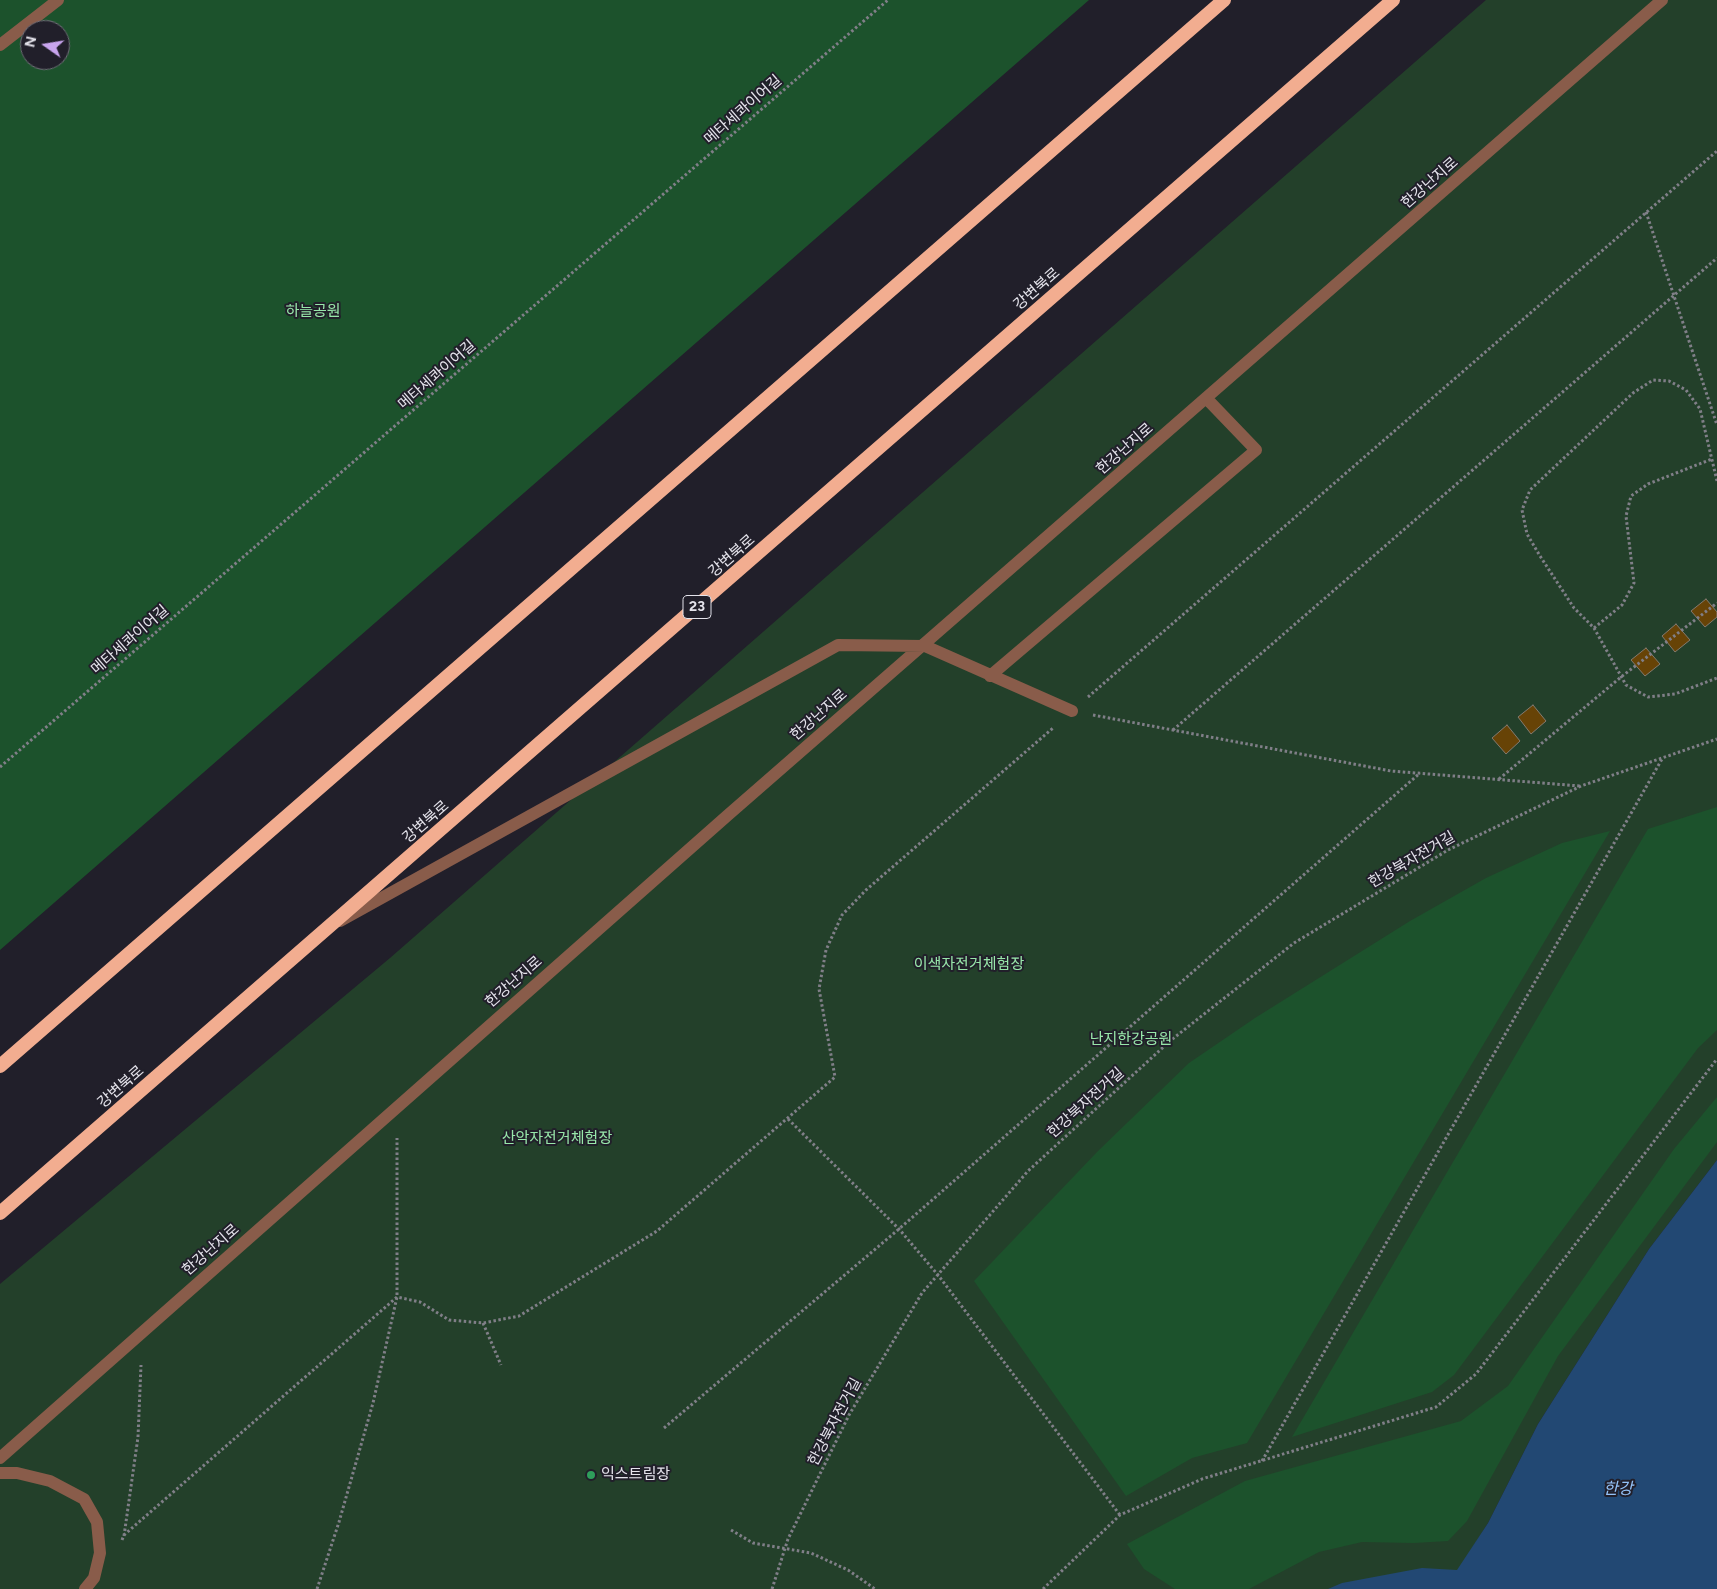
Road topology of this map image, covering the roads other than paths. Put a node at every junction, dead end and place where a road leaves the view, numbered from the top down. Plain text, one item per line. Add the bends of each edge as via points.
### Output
1 (58, 0) edge
2 (1224, 0) edge
3 (1393, 0) edge
4 (1662, 0) edge
5 (0, 45) edge
6 (1207, 399) junction
7 (925, 646) junction
8 (990, 676) junction
9 (1072, 711) road end
10 (331, 926) junction
11 (0, 1066) edge
12 (0, 1213) edge
13 (0, 1458) edge
14 (0, 1473) edge
15 (85, 1589) edge

1 - 5 street
2 - 11 highway
3 - 10 highway, 강변북로 / 23
4 - 6 street, 한강난지로
6 - 7 street, 한강난지로
6 - 8 street via 1256,450
7 - 8 street
7 - 10 street via 838,645
7 - 13 street, 한강난지로 via 728,815
8 - 9 street
10 - 12 highway, 강변북로 / 23
14 - 15 street via 18,1473 50,1481 84,1500 97,1522 100,1553 94,1578

